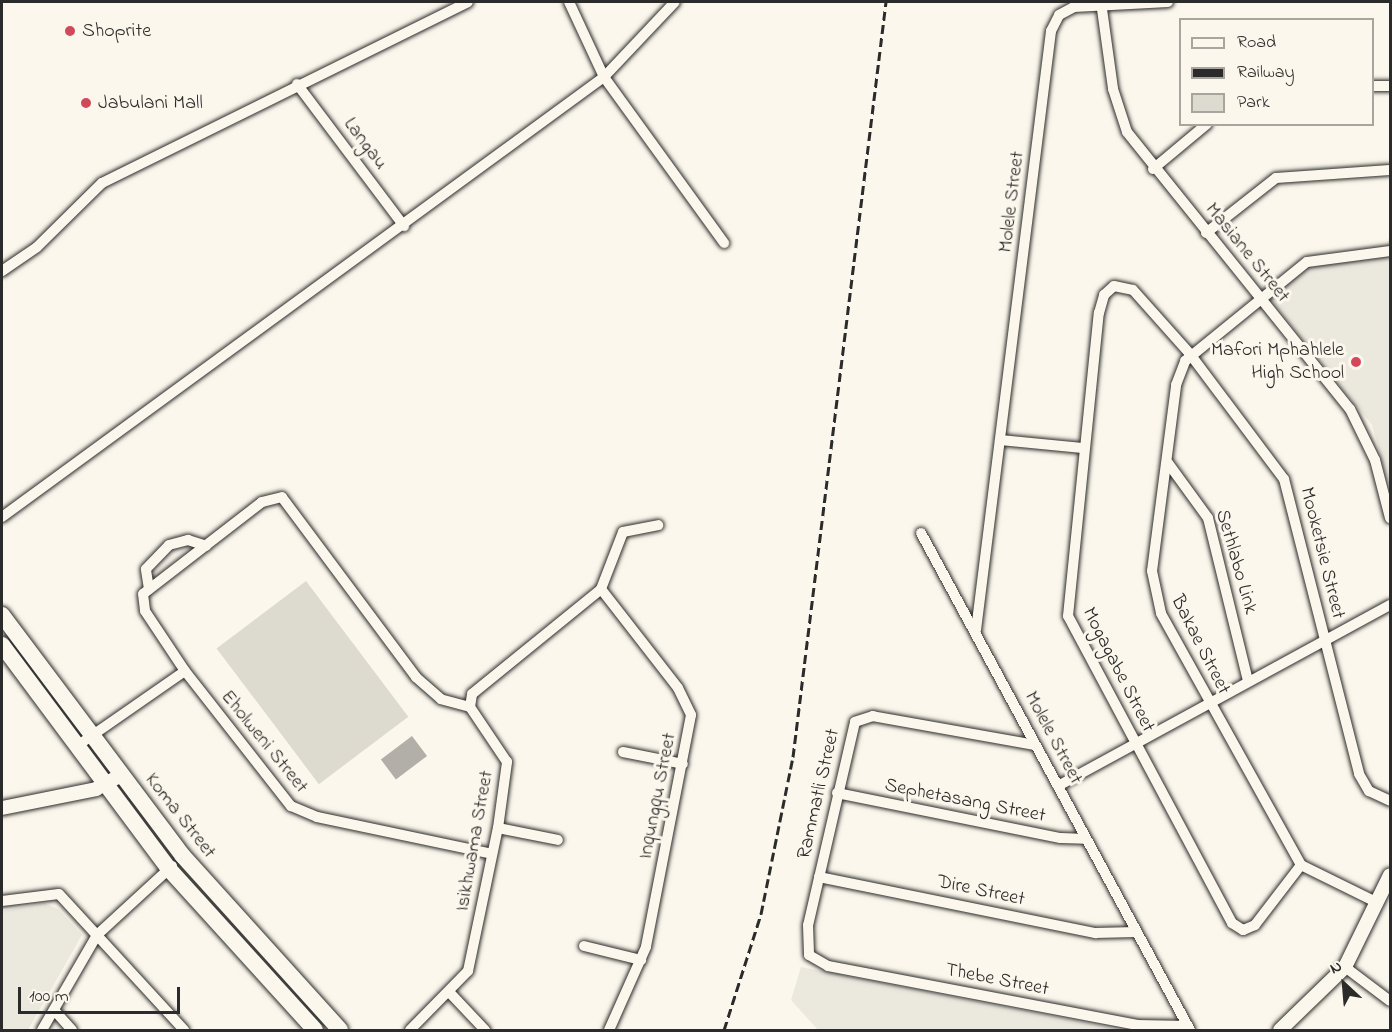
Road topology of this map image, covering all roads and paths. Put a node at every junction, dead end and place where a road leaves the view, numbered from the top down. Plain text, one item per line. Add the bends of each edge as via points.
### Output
1 (468, 2) edge
2 (569, 2) edge
3 (675, 2) edge
4 (1101, 2) edge
5 (1168, 2) edge
6 (604, 77) junction
7 (297, 84) junction
8 (1390, 86) edge
9 (1374, 87) edge
10 (1205, 126) edge
11 (1153, 169) junction
12 (1390, 170) edge
13 (404, 226) junction
14 (1206, 233) junction
15 (724, 243) dead end
16 (1390, 251) edge
17 (2, 271) edge
18 (1121, 284) joint
19 (1260, 299) junction
20 (1190, 354) junction
21 (1000, 440) junction
22 (1083, 448) junction
23 (1168, 463) junction
24 (1389, 505) edge
25 (2, 517) edge
26 (1390, 518) edge
27 (658, 525) dead end
28 (921, 533) dead end
29 (206, 546) junction
30 (149, 589) junction
31 (601, 589) junction
32 (1390, 605) edge
33 (2, 615) edge
34 (976, 630) junction
35 (1324, 641) junction
36 (2, 645) edge
37 (185, 670) junction
38 (1248, 681) junction
39 (1209, 704) junction
40 (470, 707) junction
41 (92, 736) junction
42 (1035, 745) junction
43 (1136, 745) junction
44 (77, 746) junction
45 (623, 753) dead end
46 (683, 764) junction
47 (121, 775) junction
48 (106, 786) junction
49 (1059, 786) junction
50 (837, 793) junction
51 (1390, 801) edge
52 (2, 807) edge
53 (498, 828) junction
54 (1086, 839) junction
55 (558, 840) dead end
56 (492, 854) junction
57 (183, 856) junction
58 (1301, 865) junction
59 (169, 869) junction
60 (1390, 874) edge
61 (819, 876) junction
62 (2, 901) edge
63 (1378, 903) junction
64 (1136, 932) junction
65 (97, 935) junction
66 (584, 946) dead end
67 (807, 950) joint
68 (640, 960) junction
69 (1345, 967) junction
70 (451, 994) junction
71 (1390, 1000) edge
72 (54, 1010) junction
73 (1189, 1028) edge
74 (42, 1030) edge
75 (72, 1030) edge
76 (184, 1030) edge
77 (315, 1030) edge
78 (340, 1030) edge
79 (410, 1030) edge
80 (485, 1030) edge
81 (609, 1030) edge
82 (1280, 1030) edge

1 - 7 street
2 - 6 street
3 - 6 street
4 - 5 street, Molele Street
4 - 11 street, Masiane Street via 1119,112
4 - 21 street, Molele Street via 1066,9 1051,31
6 - 13 street
6 - 15 street
7 - 13 street, Langau
7 - 17 street via 102,183 43,242
8 - 9 street
10 - 11 street
11 - 14 street, Masiane Street
12 - 14 street via 1276,178
13 - 25 street
14 - 19 street, Masiane Street
16 - 19 street, Bakae Street via 1307,262
18 - 20 street, Mooketsie Street via 1132,290
18 - 22 street, Mogagabe Street via 1101,302
19 - 20 street, Bakae Street
19 - 24 street, Masiane Street via 1360,424
20 - 23 street, Bakae Street via 1176,385
20 - 35 street, Mooketsie Street via 1284,479
21 - 22 street
21 - 34 street, Molele Street
22 - 43 street, Mogagabe Street via 1065,608
23 - 38 street, Sethlabo Link via 1208,518
23 - 39 street, Bakae Street via 1152,586
24 - 26 street, Masiane Street
27 - 31 street via 623,532
28 - 34 street
29 - 30 street
29 - 30 street via 188,540 170,545 146,569
29 - 40 street via 262,502 282,497 416,677 441,699
30 - 37 street, Eholweni Street via 143,594 145,611
31 - 40 street via 475,688
31 - 46 street, Inqungqu Street via 689,707
32 - 35 street
33 - 41 main road, Koma Street
34 - 42 street, Molele Street
35 - 38 street
35 - 51 street, Mooketsie Street via 1359,774 1370,791
36 - 44 main road, Koma Street
37 - 41 street
37 - 56 street, Eholweni Street via 291,806 317,817
38 - 39 street
39 - 43 street
39 - 58 street, Bakae Street
40 - 53 street, Isikhwama Street via 507,762
41 - 44 street
41 - 47 main road, Koma Street
42 - 49 street, Molele Street
42 - 50 street, Rammatli Street via 863,716 851,728
43 - 49 street
43 - 58 street, Mogagabe Street via 1238,928 1255,925
44 - 48 main road, Koma Street
45 - 46 street
46 - 68 street, Inqungqu Street
47 - 48 street
47 - 57 main road, Koma Street
48 - 52 street
48 - 59 main road, Koma Street
49 - 54 street, Molele Street
50 - 54 street, Sephetasang Street via 1061,838
50 - 61 street, Rammatli Street
53 - 55 street
53 - 56 street, Isikhwama Street
54 - 64 street, Molele Street
56 - 70 street, Isikhwama Street via 472,959
57 - 59 street
57 - 78 main road, Koma Street
58 - 63 street
59 - 65 street
59 - 77 main road, Koma Street
60 - 63 street
61 - 64 street, Dire Street via 1095,933
61 - 67 street, Rammatli Street
62 - 65 street via 55,892
63 - 69 street
64 - 73 street, Molele Street
65 - 72 street
65 - 76 street
66 - 68 street
67 - 73 street, Thebe Street via 828,966 1154,1028
68 - 81 street, Inqungqu Street
69 - 71 street
69 - 82 street
70 - 79 street, Isikhwama Street
70 - 80 street
72 - 74 street
72 - 75 street

